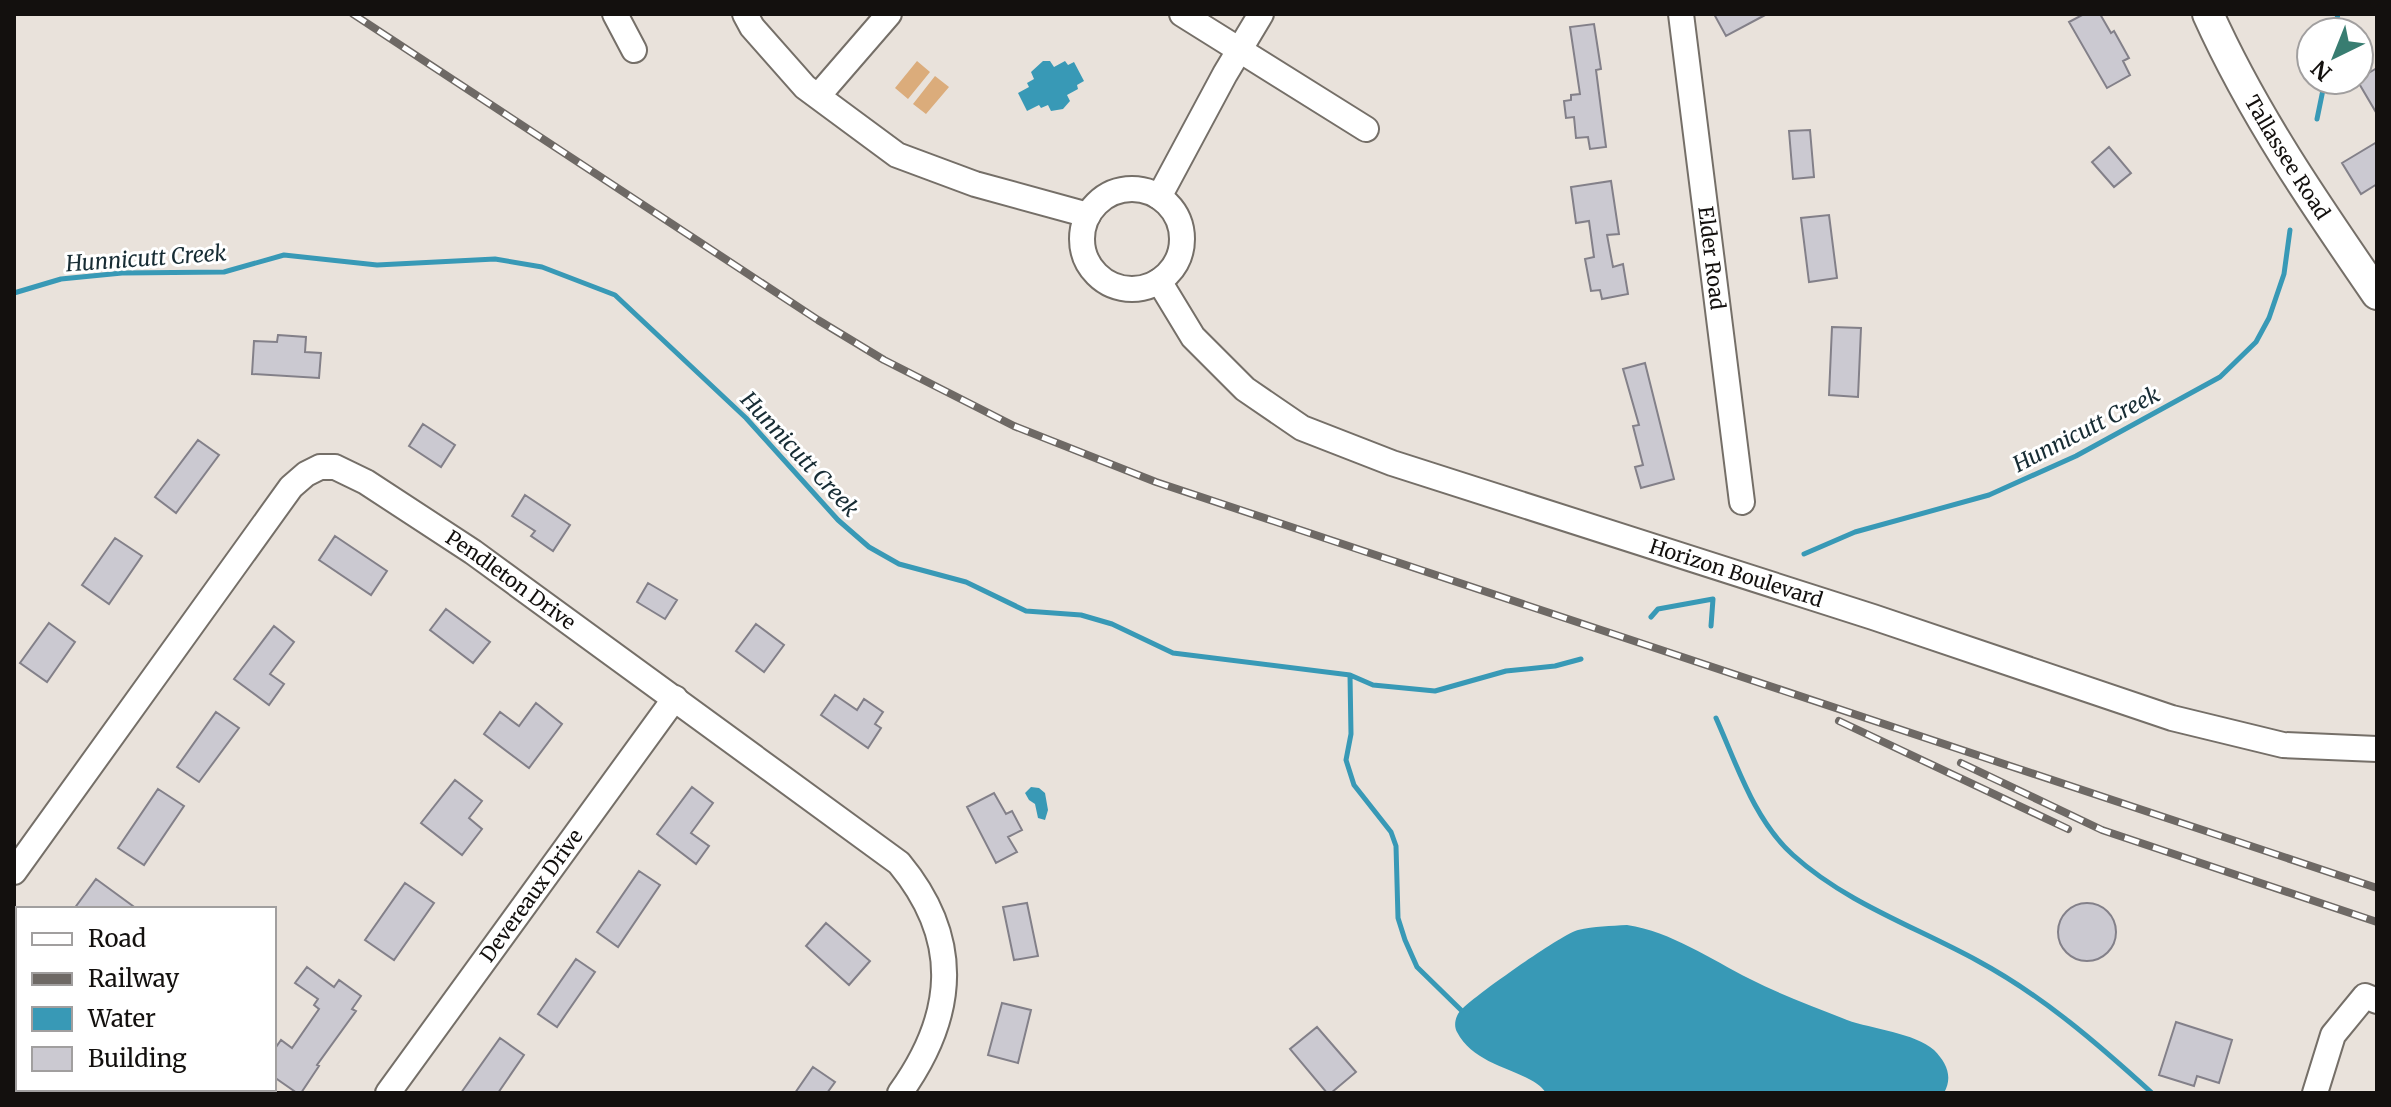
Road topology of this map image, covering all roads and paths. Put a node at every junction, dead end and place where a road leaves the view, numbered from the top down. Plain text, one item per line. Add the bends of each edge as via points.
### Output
1 (615, 14) edge
2 (745, 14) edge
3 (889, 14) edge
4 (1182, 14) edge
5 (1261, 14) edge
6 (1681, 14) edge
7 (2208, 14) edge
8 (634, 50) dead end
9 (1240, 50) junction
10 (818, 96) junction
11 (1366, 129) dead end
12 (1159, 197) junction
13 (1088, 215) junction
14 (1159, 281) junction
15 (2377, 294) edge
16 (1742, 502) dead end
17 (675, 698) junction
18 (2377, 749) edge
19 (14, 872) edge
20 (2377, 1001) edge
21 (388, 1093) edge
22 (900, 1093) edge
23 (2315, 1093) edge

1 - 8 street
2 - 10 street
3 - 10 street
4 - 9 street
5 - 9 street
6 - 16 street, Elder Road
7 - 15 main road, Tallassee Road via 2278,148
9 - 11 street
9 - 12 street
10 - 13 street via 897,155 975,184
12 - 13 street via 1144,190 1112,193
12 - 14 street via 1171,208 1182,239 1171,270
13 - 14 street via 1082,247 1098,275 1128,288
14 - 18 street, Horizon Boulevard via 1193,337 1245,389 1302,428 1392,463 2172,718 2283,745
17 - 19 street, Pendleton Drive via 366,482 335,467 320,467 291,487 272,510
17 - 21 street, Devereaux Drive
17 - 22 street, Pendleton Drive via 890,856 928,905 938,930 945,988 933,1040
20 - 23 street via 2365,996 2333,1035

